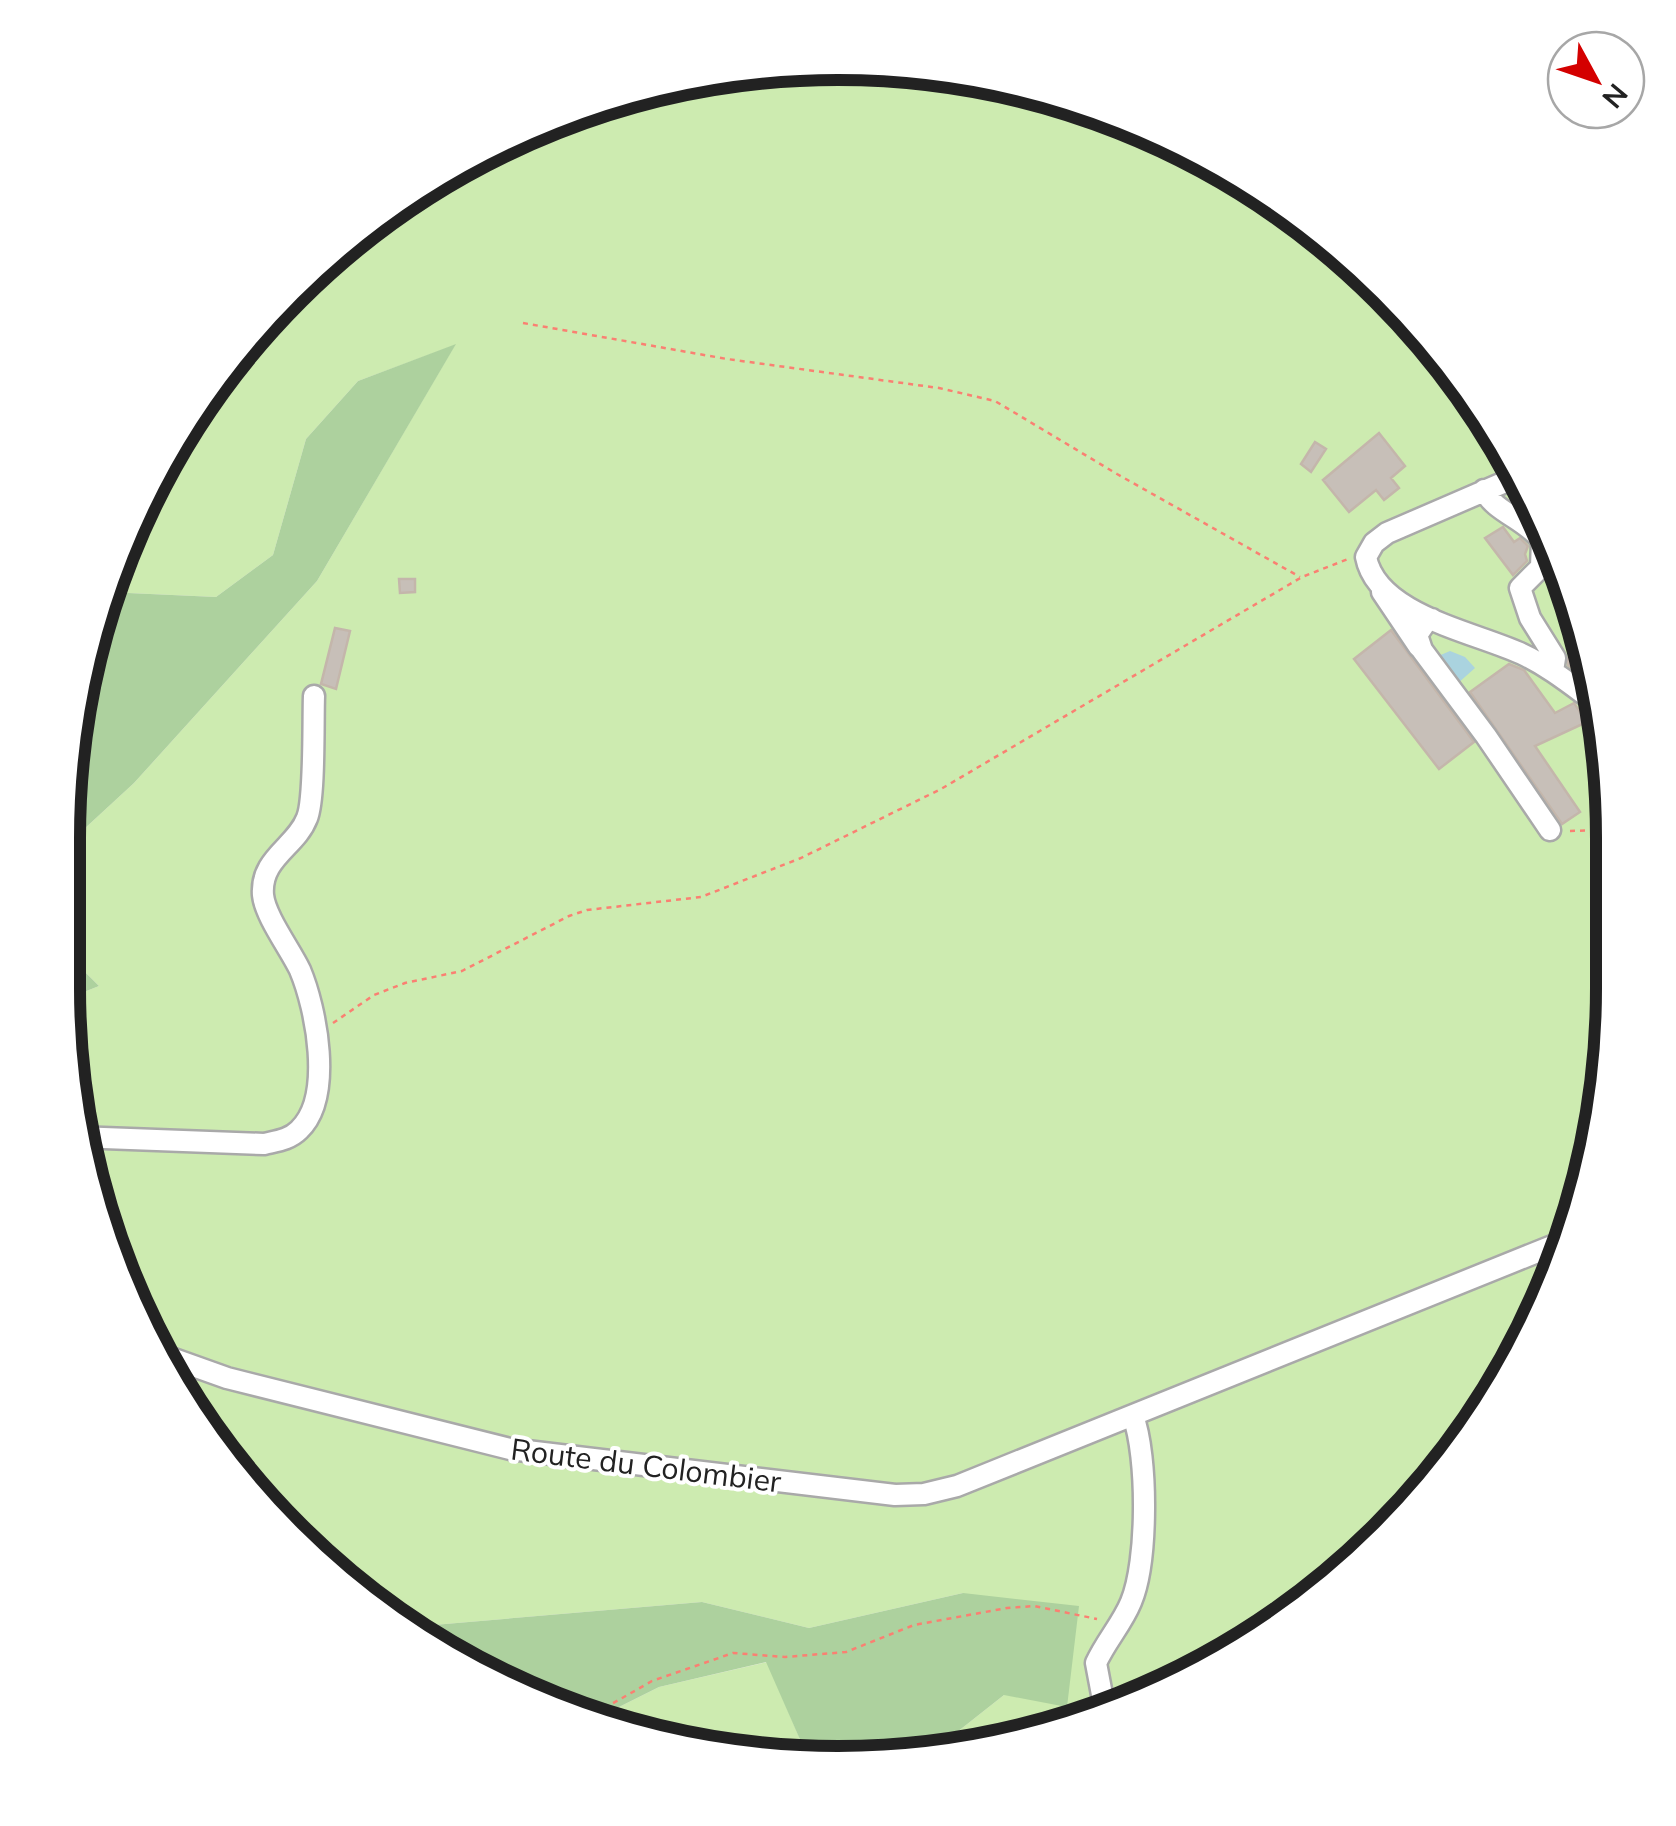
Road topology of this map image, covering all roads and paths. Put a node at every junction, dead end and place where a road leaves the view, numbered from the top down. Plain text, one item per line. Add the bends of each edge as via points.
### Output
1 (523, 323) dead end
2 (1506, 481) edge
3 (1484, 490) junction
4 (1530, 529) edge
5 (1366, 556) junction
6 (1541, 557) edge
7 (1302, 578) junction
8 (1378, 586) junction
9 (1432, 619) junction
10 (1422, 650) junction
11 (1552, 671) junction
12 (1582, 693) edge
13 (314, 696) dead end
14 (1550, 830) joint
15 (1596, 830) edge
16 (317, 1038) junction
17 (95, 1137) edge
18 (1550, 1247) edge
19 (179, 1362) edge
20 (1133, 1416) junction
21 (1116, 1629) junction
22 (1103, 1698) edge
23 (603, 1709) edge

1 - 7 path via 994,401
2 - 3 street
3 - 4 street
3 - 5 street via 1387,533
5 - 7 path
5 - 8 street
6 - 11 street via 1520,588 1555,658
7 - 16 path via 941,789 801,858 701,898 570,916 462,971 374,995
8 - 9 street
8 - 10 street
9 - 10 street via 1417,635
9 - 11 street
10 - 14 street
11 - 12 street
13 - 16 street via 308,818 269,865 263,896 313,1003
14 - 15 path
16 - 17 street via 309,1117 286,1139 264,1144
18 - 20 street, Route du Colombier
19 - 20 street, Route du Colombier via 510,1449 895,1495 957,1486
20 - 21 street via 1142,1550 1139,1579
21 - 22 street via 1096,1663
21 - 23 path via 1086,1614 1034,1606 966,1614 914,1625 846,1652 733,1653 652,1681

